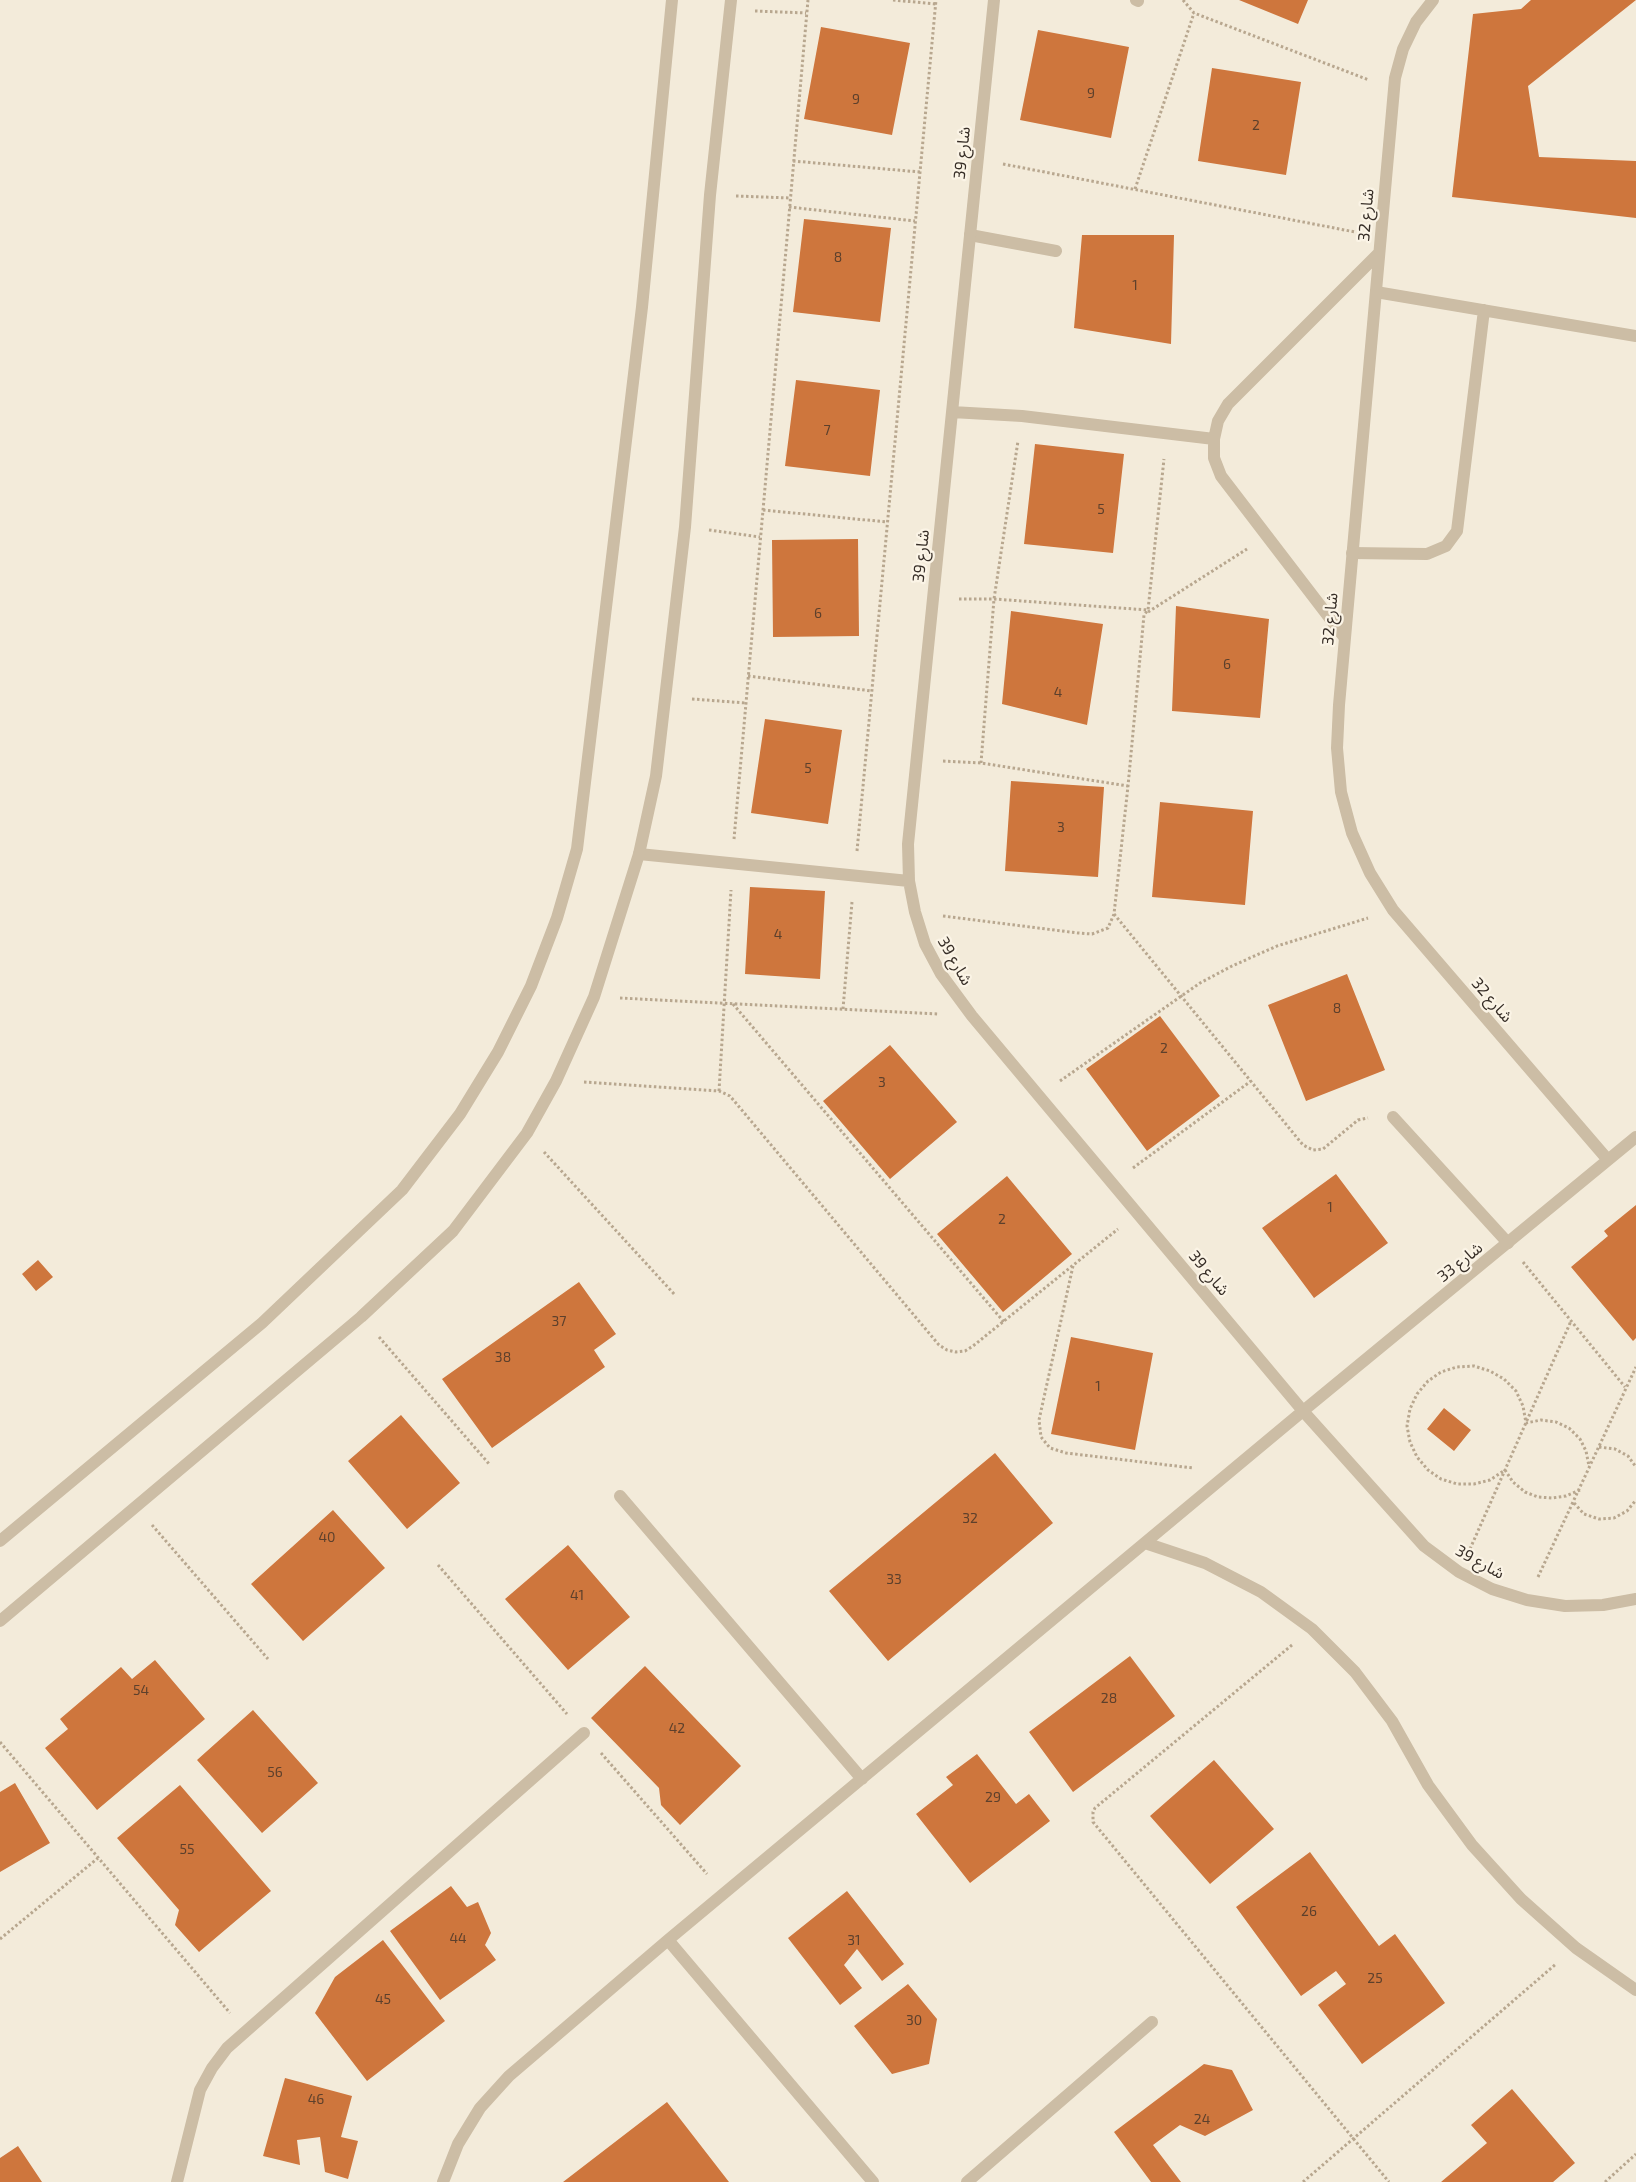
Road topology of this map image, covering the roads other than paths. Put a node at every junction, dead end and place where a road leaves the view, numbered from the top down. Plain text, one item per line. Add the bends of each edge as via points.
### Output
1 (672, 0) edge
2 (994, 0) edge
3 (1433, 0) edge
4 (731, 5) edge
5 (970, 235) junction
6 (1056, 251) dead end
7 (1379, 253) junction
8 (1376, 292) junction
9 (1484, 310) junction
10 (1636, 336) edge
11 (952, 412) junction
12 (1214, 439) junction
13 (1352, 553) junction
14 (1345, 638) junction
15 (639, 854) junction
16 (909, 881) junction
17 (1393, 1117) road end
18 (1636, 1137) edge
19 (1608, 1160) junction
20 (1508, 1243) junction
21 (1303, 1411) junction
22 (620, 1496) dead end
23 (0, 1541) edge
24 (1145, 1543) junction
25 (1636, 1599) edge
26 (1, 1620) edge
27 (584, 1733) dead end
28 (862, 1779) junction
29 (668, 1940) junction
30 (1636, 1990) edge
31 (1152, 2022) dead end
32 (178, 2182) edge
33 (443, 2182) edge
34 (872, 2182) edge
35 (967, 2182) edge

1 - 23 street via 642,307 578,849 558,918 531,986 498,1052 460,1114 402,1190 262,1323
2 - 5 street, شارع 39
3 - 7 street, شارع 32 via 1416,22 1403,49 1394,89
4 - 15 street via 710,195 685,527 656,776
5 - 6 street
5 - 11 street, شارع 39
7 - 8 street, شارع 32
7 - 12 street via 1228,404 1218,420
8 - 9 street
8 - 13 street, شارع 32
9 - 10 street
9 - 13 street via 1457,531 1446,546 1427,554
11 - 12 street via 1022,416
11 - 16 street, شارع 39 via 908,844
12 - 14 street via 1214,458 1221,476
13 - 14 street, شارع 32
14 - 19 street, شارع 32 via 1337,748 1341,792 1352,833 1370,873 1393,910
15 - 16 street
15 - 26 street via 594,997 556,1081 527,1133 453,1231 361,1317
16 - 21 street, شارع 39 via 925,944 941,974 972,1016
17 - 20 street
18 - 19 street, شارع 33
19 - 20 street, شارع 33
20 - 21 street, شارع 33
21 - 24 street, شارع 33
21 - 25 street, شارع 39 via 1424,1546 1459,1572 1492,1589 1527,1600 1575,1606
22 - 28 street
24 - 28 street, شارع 33
24 - 30 street via 1205,1563 1261,1592 1312,1629 1355,1672 1392,1721 1428,1785 1472,1845 1521,1898 1576,1948
27 - 32 street via 227,2048 200,2090
28 - 29 street, شارع 33
29 - 33 street, شارع 33 via 509,2076 480,2108 458,2144
29 - 34 street
31 - 35 street

